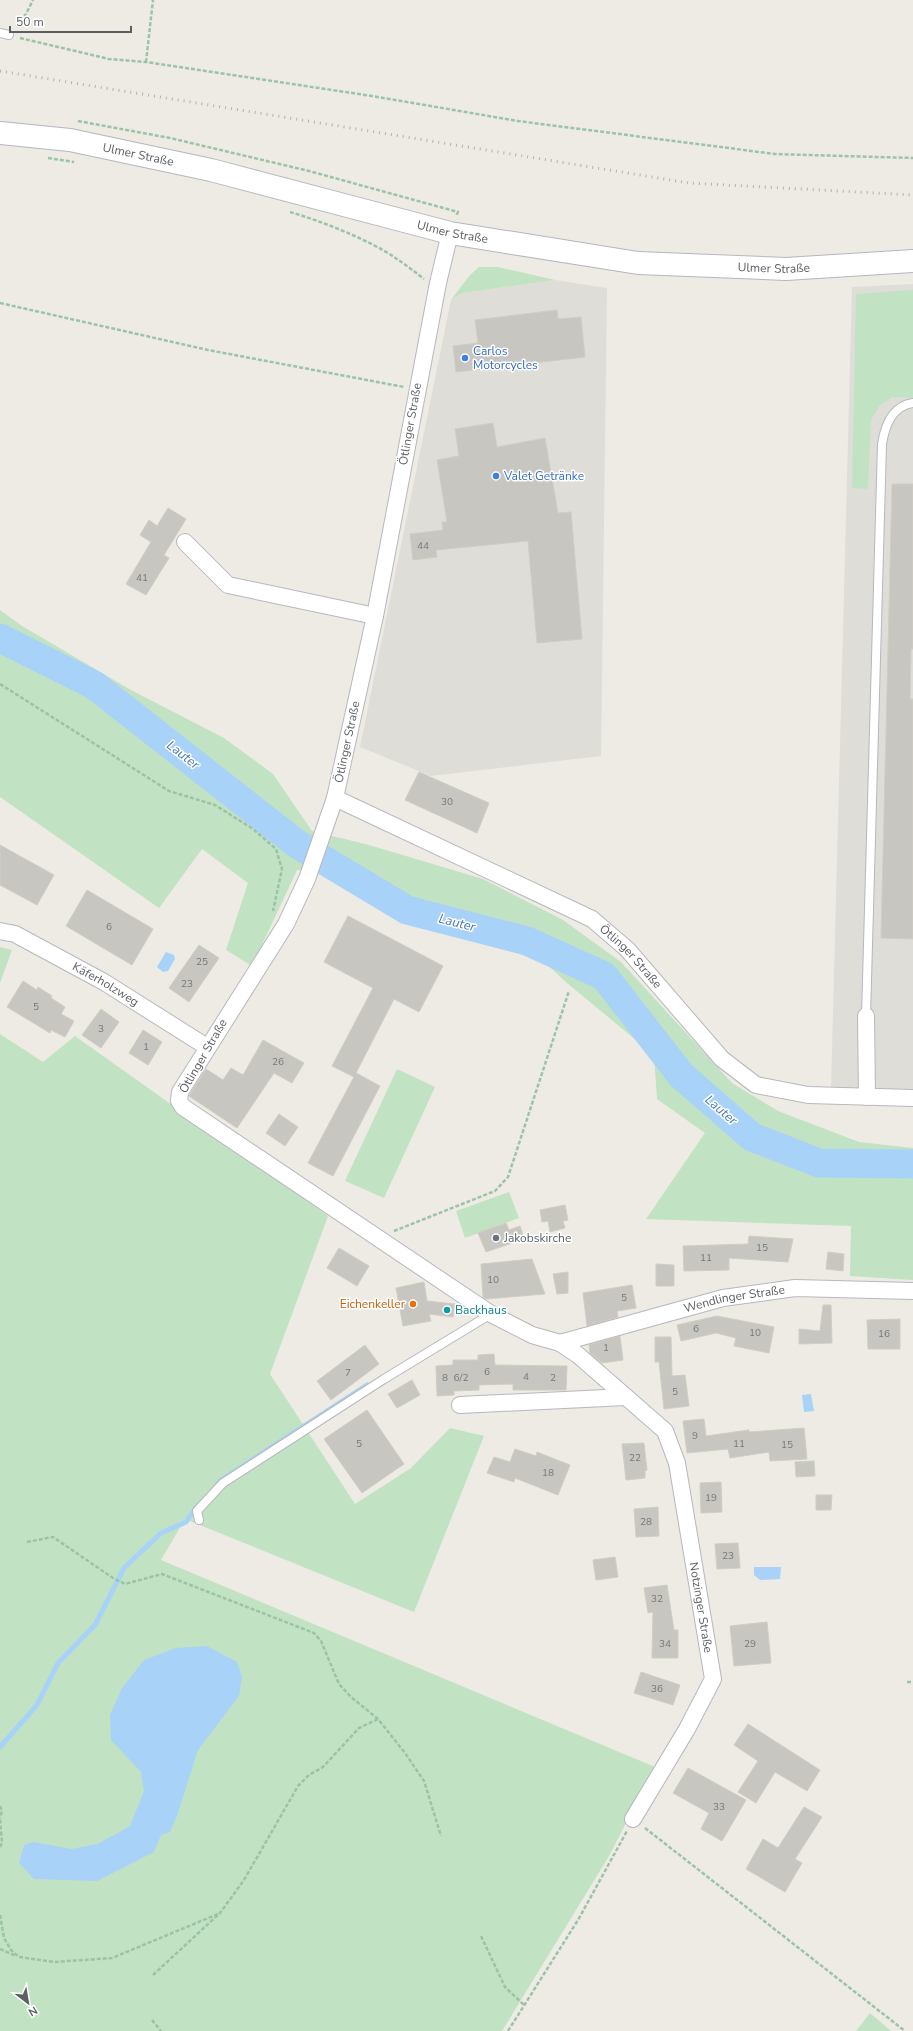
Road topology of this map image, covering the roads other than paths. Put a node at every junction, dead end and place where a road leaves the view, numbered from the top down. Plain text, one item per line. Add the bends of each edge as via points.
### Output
1 (0, 34) edge
2 (9, 35) road end
3 (0, 133) edge
4 (450, 233) junction
5 (913, 261) edge
6 (913, 403) edge
7 (186, 542) dead end
8 (374, 616) junction
9 (335, 798) junction
10 (0, 931) edge
11 (866, 1016) joint
12 (207, 1047) junction
13 (867, 1097) junction
14 (913, 1098) edge
15 (913, 1291) edge
16 (492, 1314) junction
17 (560, 1343) junction
18 (626, 1396) junction
19 (460, 1405) dead end
20 (199, 1520) dead end
21 (634, 1819) road end

1 - 2 lane
3 - 4 main road, Ulmer Straße via 70,140 211,170
4 - 5 main road, Ulmer Straße via 638,263 786,269
4 - 8 street, Ötlinger Straße via 416,389
6 - 11 lane via 893,414 885,426 882,444
7 - 8 street via 228,585
8 - 9 street, Ötlinger Straße
9 - 12 street, Ötlinger Straße via 307,879 286,924
9 - 13 street, Ötlinger Straße via 592,919 627,949 722,1059 756,1085 808,1096
10 - 12 street, Käferholzweg via 15,934 104,982
11 - 13 street
12 - 16 street, Ötlinger Straße via 180,1092 183,1107
13 - 14 street, Ötlinger Straße
15 - 17 street, Wendlinger Straße via 795,1288 730,1297
16 - 17 street, Ötlinger Straße via 532,1335
16 - 20 lane via 384,1379 223,1483 197,1511
17 - 18 street, Notzinger Straße
18 - 19 street
18 - 21 street, Notzinger Straße via 665,1431 677,1463 713,1679

